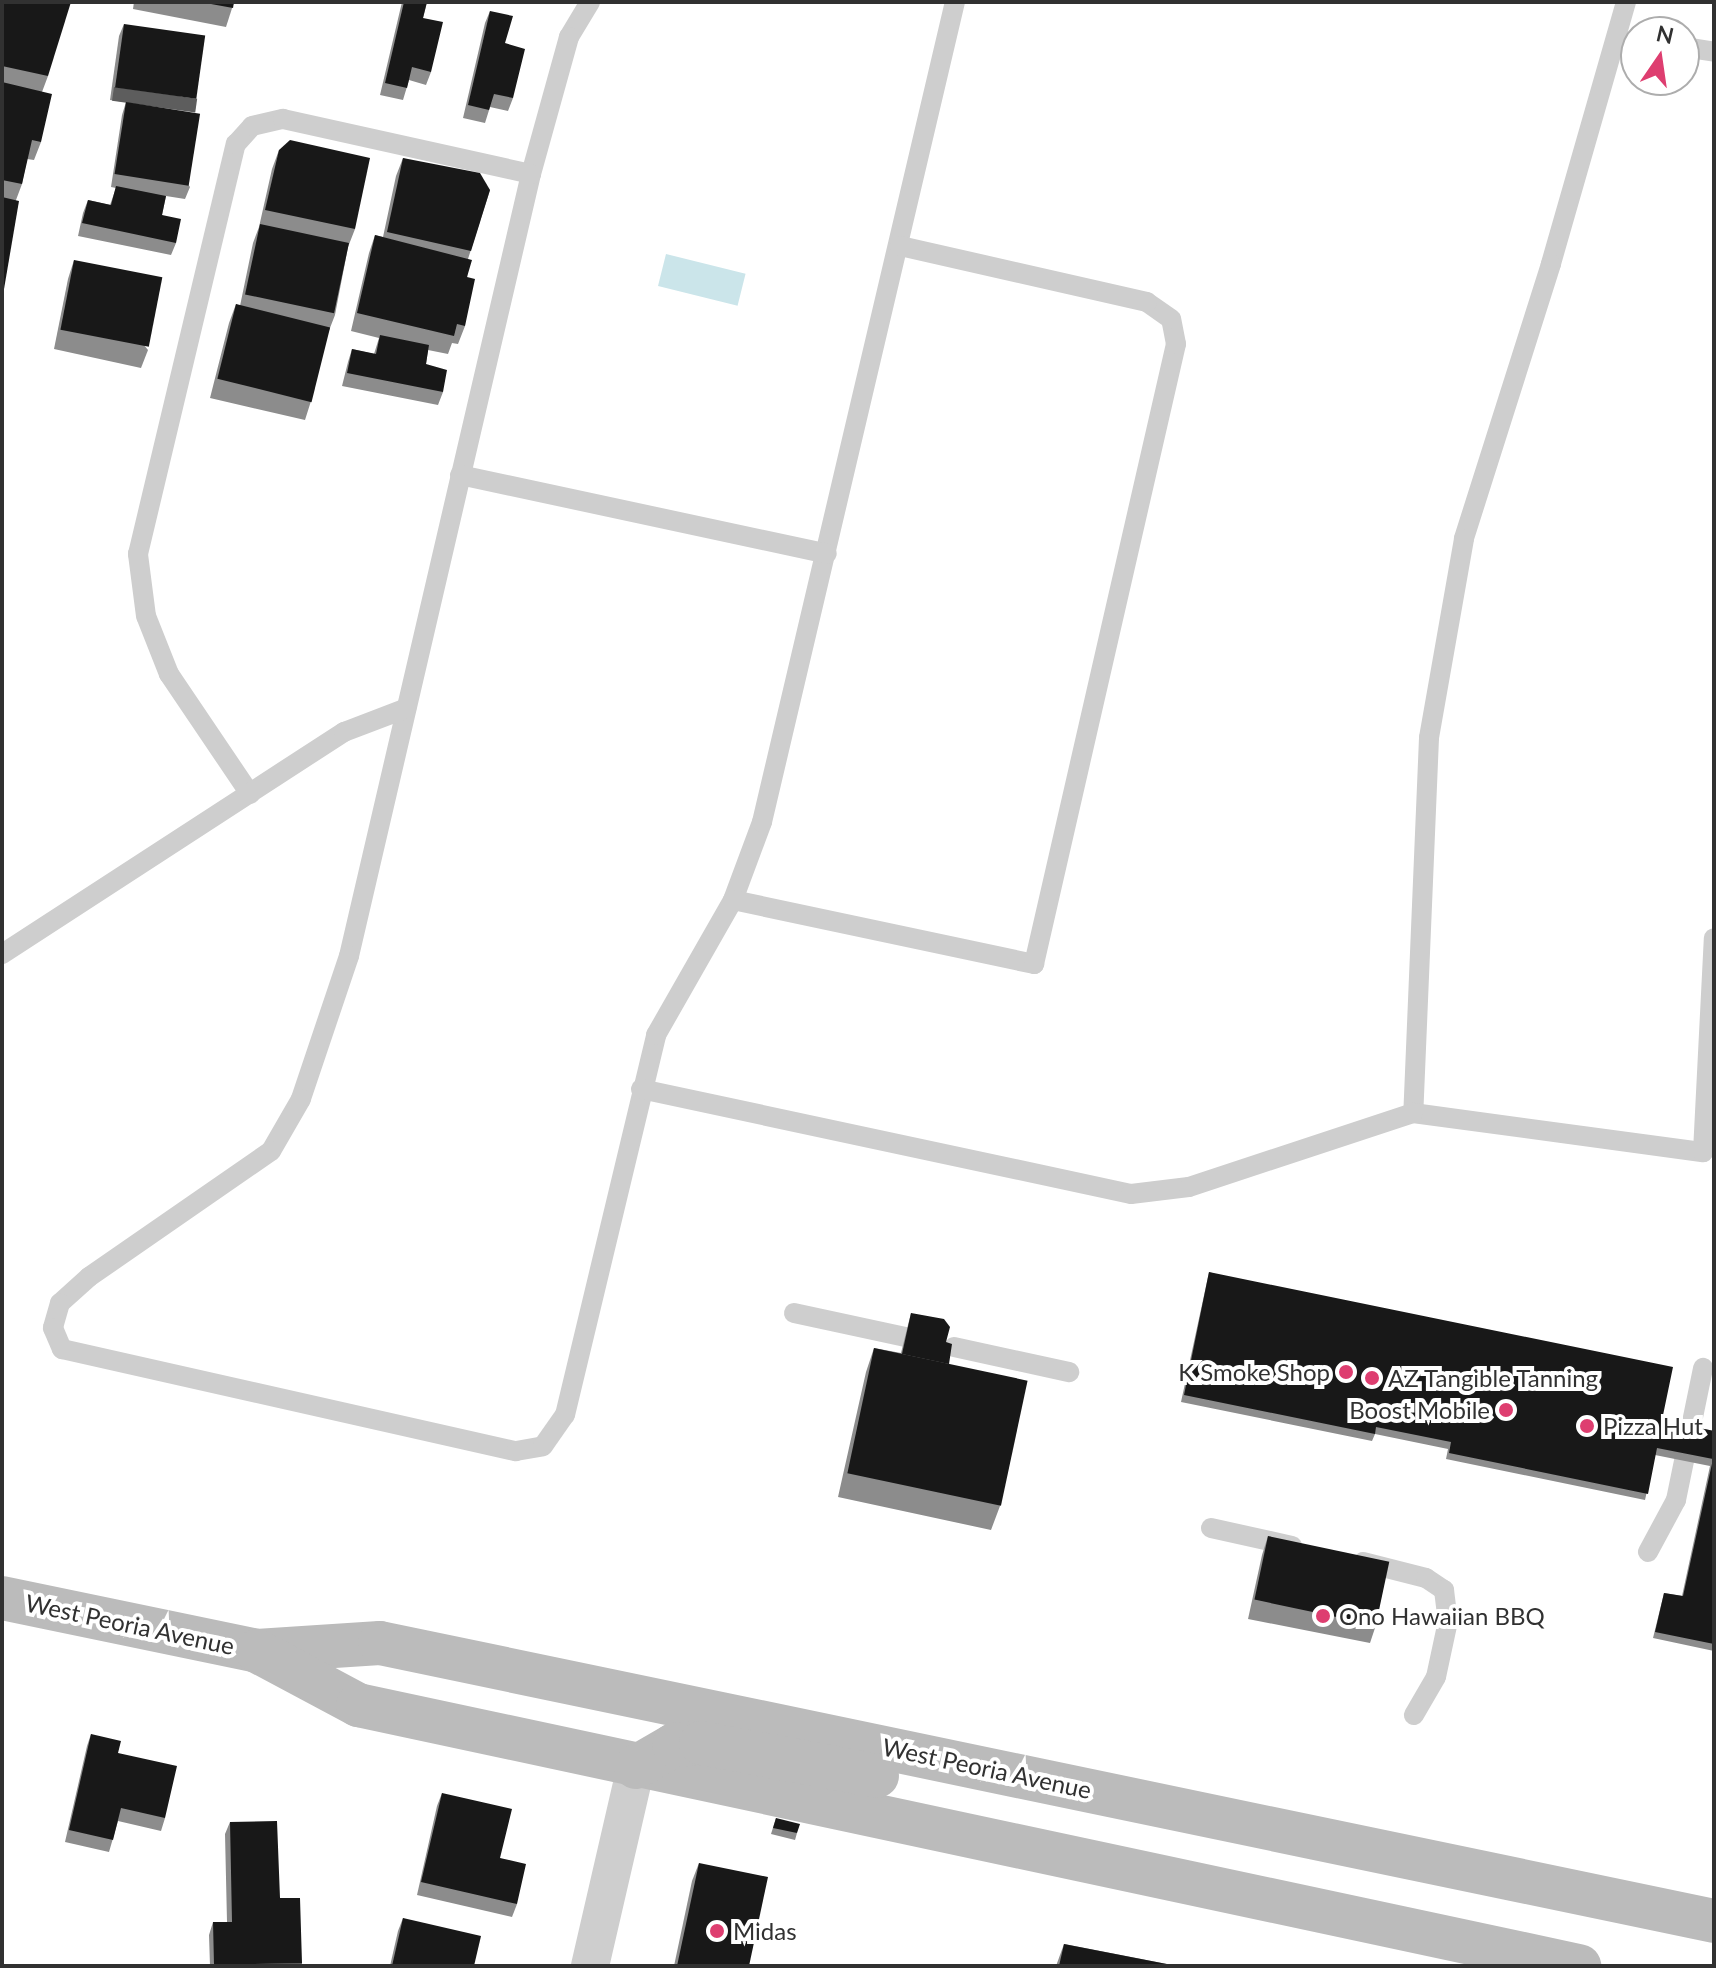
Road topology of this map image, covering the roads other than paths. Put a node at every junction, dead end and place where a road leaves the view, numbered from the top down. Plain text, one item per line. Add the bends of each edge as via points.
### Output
1 (590, 2) edge
2 (955, 2) edge
3 (1620, 60) edge
4 (531, 174) junction
5 (900, 246) junction
6 (460, 475) junction
7 (827, 554) junction
8 (407, 708) junction
9 (250, 794) junction
10 (733, 900) junction
11 (1714, 938) edge
12 (2, 954) edge
13 (641, 1089) junction
14 (1413, 1113) junction
15 (794, 1313) dead end
16 (905, 1337) edge
17 (954, 1347) edge
18 (1703, 1368) dead end
19 (1069, 1372) dead end
20 (1211, 1528) dead end
21 (1314, 1551) edge
22 (1648, 1552) dead end
23 (1344, 1558) edge
24 (2, 1598) edge
25 (257, 1651) junction
26 (1414, 1715) dead end
27 (636, 1767) junction
28 (1030, 1777) junction
29 (1714, 1921) edge
30 (590, 1966) edge
31 (1579, 1966) edge

1 - 4 lane via 569,37
2 - 5 lane
3 - 14 lane via 1464,539 1429,738
4 - 6 lane
4 - 9 lane via 283,119 252,126 236,144 138,554 146,616 169,674
5 - 7 lane
5 - 10 lane via 1147,302 1171,319 1176,344 1034,964
6 - 7 lane
6 - 8 lane
7 - 10 lane via 762,822
8 - 9 lane via 344,732
8 - 13 lane via 349,956 301,1099 271,1151 89,1277 60,1303 53,1328 62,1349 516,1451 543,1446 565,1415
9 - 12 lane
10 - 13 lane via 656,1035
11 - 14 lane via 1703,1152
13 - 14 lane via 1131,1194 1189,1187
15 - 16 lane
17 - 19 lane
18 - 22 lane via 1676,1500
20 - 21 lane
23 - 26 lane via 1426,1578 1444,1590 1448,1621 1436,1677
24 - 25 main road, West Peoria Avenue
25 - 27 main road, West Peoria Avenue via 358,1705
25 - 28 main road, West Peoria Avenue via 380,1643
27 - 28 main road via 674,1745 701,1743 933,1786
27 - 30 street
27 - 31 main road, West Peoria Avenue
28 - 29 main road, West Peoria Avenue

